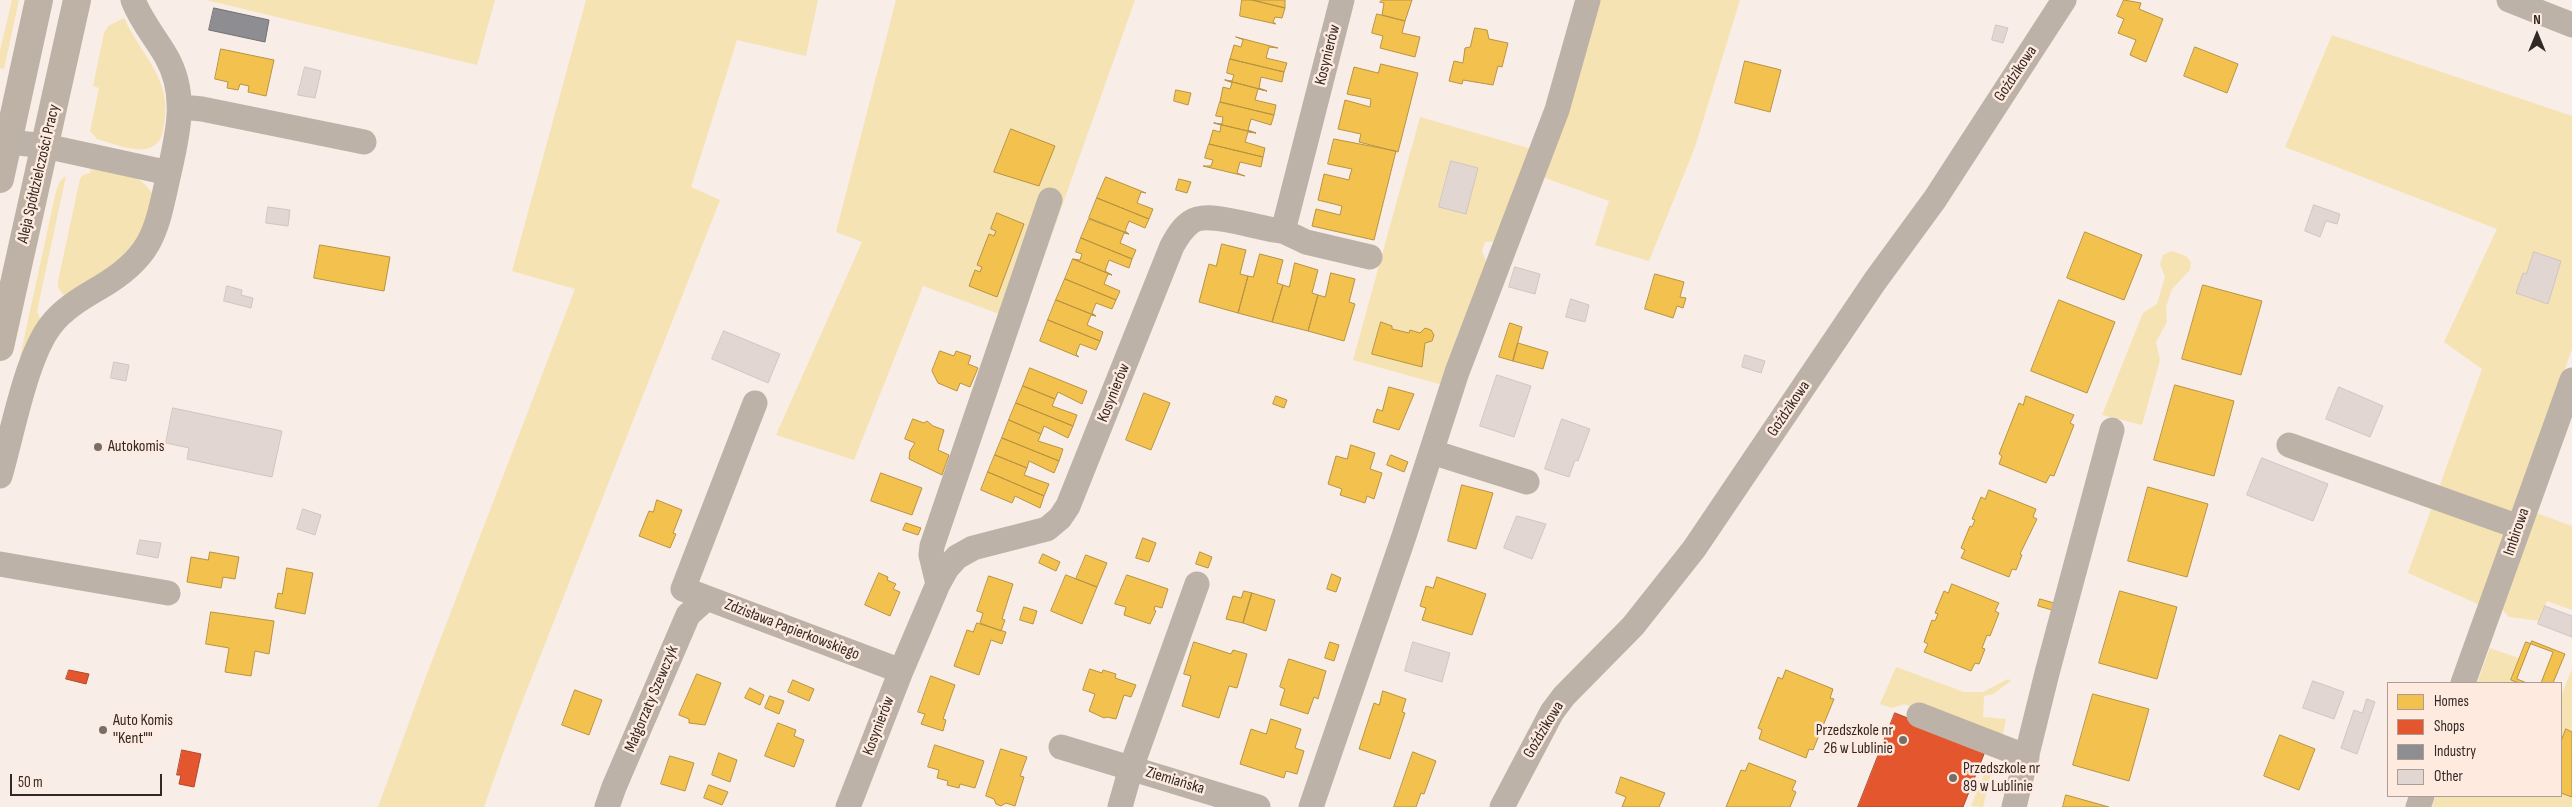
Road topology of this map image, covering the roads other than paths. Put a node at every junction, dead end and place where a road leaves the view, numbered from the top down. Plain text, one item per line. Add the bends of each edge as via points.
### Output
1 (39, 0) edge
2 (77, 0) edge
3 (133, 0) edge
4 (1342, 0) edge
5 (2064, 0) edge
6 (2509, 0) edge
7 (1582, 6) edge
8 (2572, 25) edge
9 (180, 107) junction
10 (4, 142) edge
11 (364, 142) dead end
12 (45, 146) junction
13 (169, 173) junction
14 (0, 179) edge
15 (1050, 200) dead end
16 (1283, 231) junction
17 (1370, 257) dead end
18 (0, 348) edge
19 (2572, 380) edge
20 (755, 403) dead end
21 (2112, 430) dead end
22 (2289, 445) dead end
23 (1432, 452) junction
24 (0, 476) edge
25 (1527, 482) dead end
26 (2519, 527) junction
27 (0, 564) edge
28 (938, 584) junction
29 (1197, 584) dead end
30 (168, 593) dead end
31 (707, 598) junction
32 (901, 671) junction
33 (2464, 682) edge
34 (1919, 715) dead end
35 (1061, 747) dead end
36 (2027, 756) junction
37 (1131, 768) junction
38 (607, 807) edge
39 (848, 807) edge
40 (1120, 807) edge
41 (1258, 807) edge
42 (1311, 807) edge
43 (1502, 807) edge
44 (2014, 807) edge

1 - 10 main road
2 - 12 main road, Aleja Spółdzielczości Pracy
3 - 9 street via 170,63 179,89
4 - 16 street, Kosynierów
5 - 43 street, Goździkowa via 1935,199 1874,281 1694,549 1633,626 1552,712
6 - 8 street
7 - 23 street via 1557,110 1457,372
9 - 11 street
9 - 13 street via 179,130
10 - 12 street
10 - 14 main road
12 - 13 street
12 - 18 main road, Aleja Spółdzielczości Pracy
13 - 24 street via 154,235 141,255 120,276 65,310 52,322 42,339
15 - 28 street via 932,546
16 - 17 street via 1306,242
16 - 28 street, Kosynierów via 1204,217 1192,220 1182,230 1172,246 1064,512 1047,529 976,548 957,557
19 - 26 street, Imbirowa
20 - 31 street, Zdzisława Papierkowskiego via 683,590
21 - 36 street via 2046,673
22 - 26 street
23 - 25 street
23 - 42 street
26 - 33 street, Imbirowa
27 - 30 street
28 - 32 street, Kosynierów
29 - 37 street
31 - 32 street, Zdzisława Papierkowskiego
31 - 38 street, Małgorzaty Szewczyk via 688,615
32 - 39 street, Kosynierów
34 - 36 street
35 - 37 street
36 - 44 street
37 - 40 street, Ziemiańska
37 - 41 street, Ziemiańska

